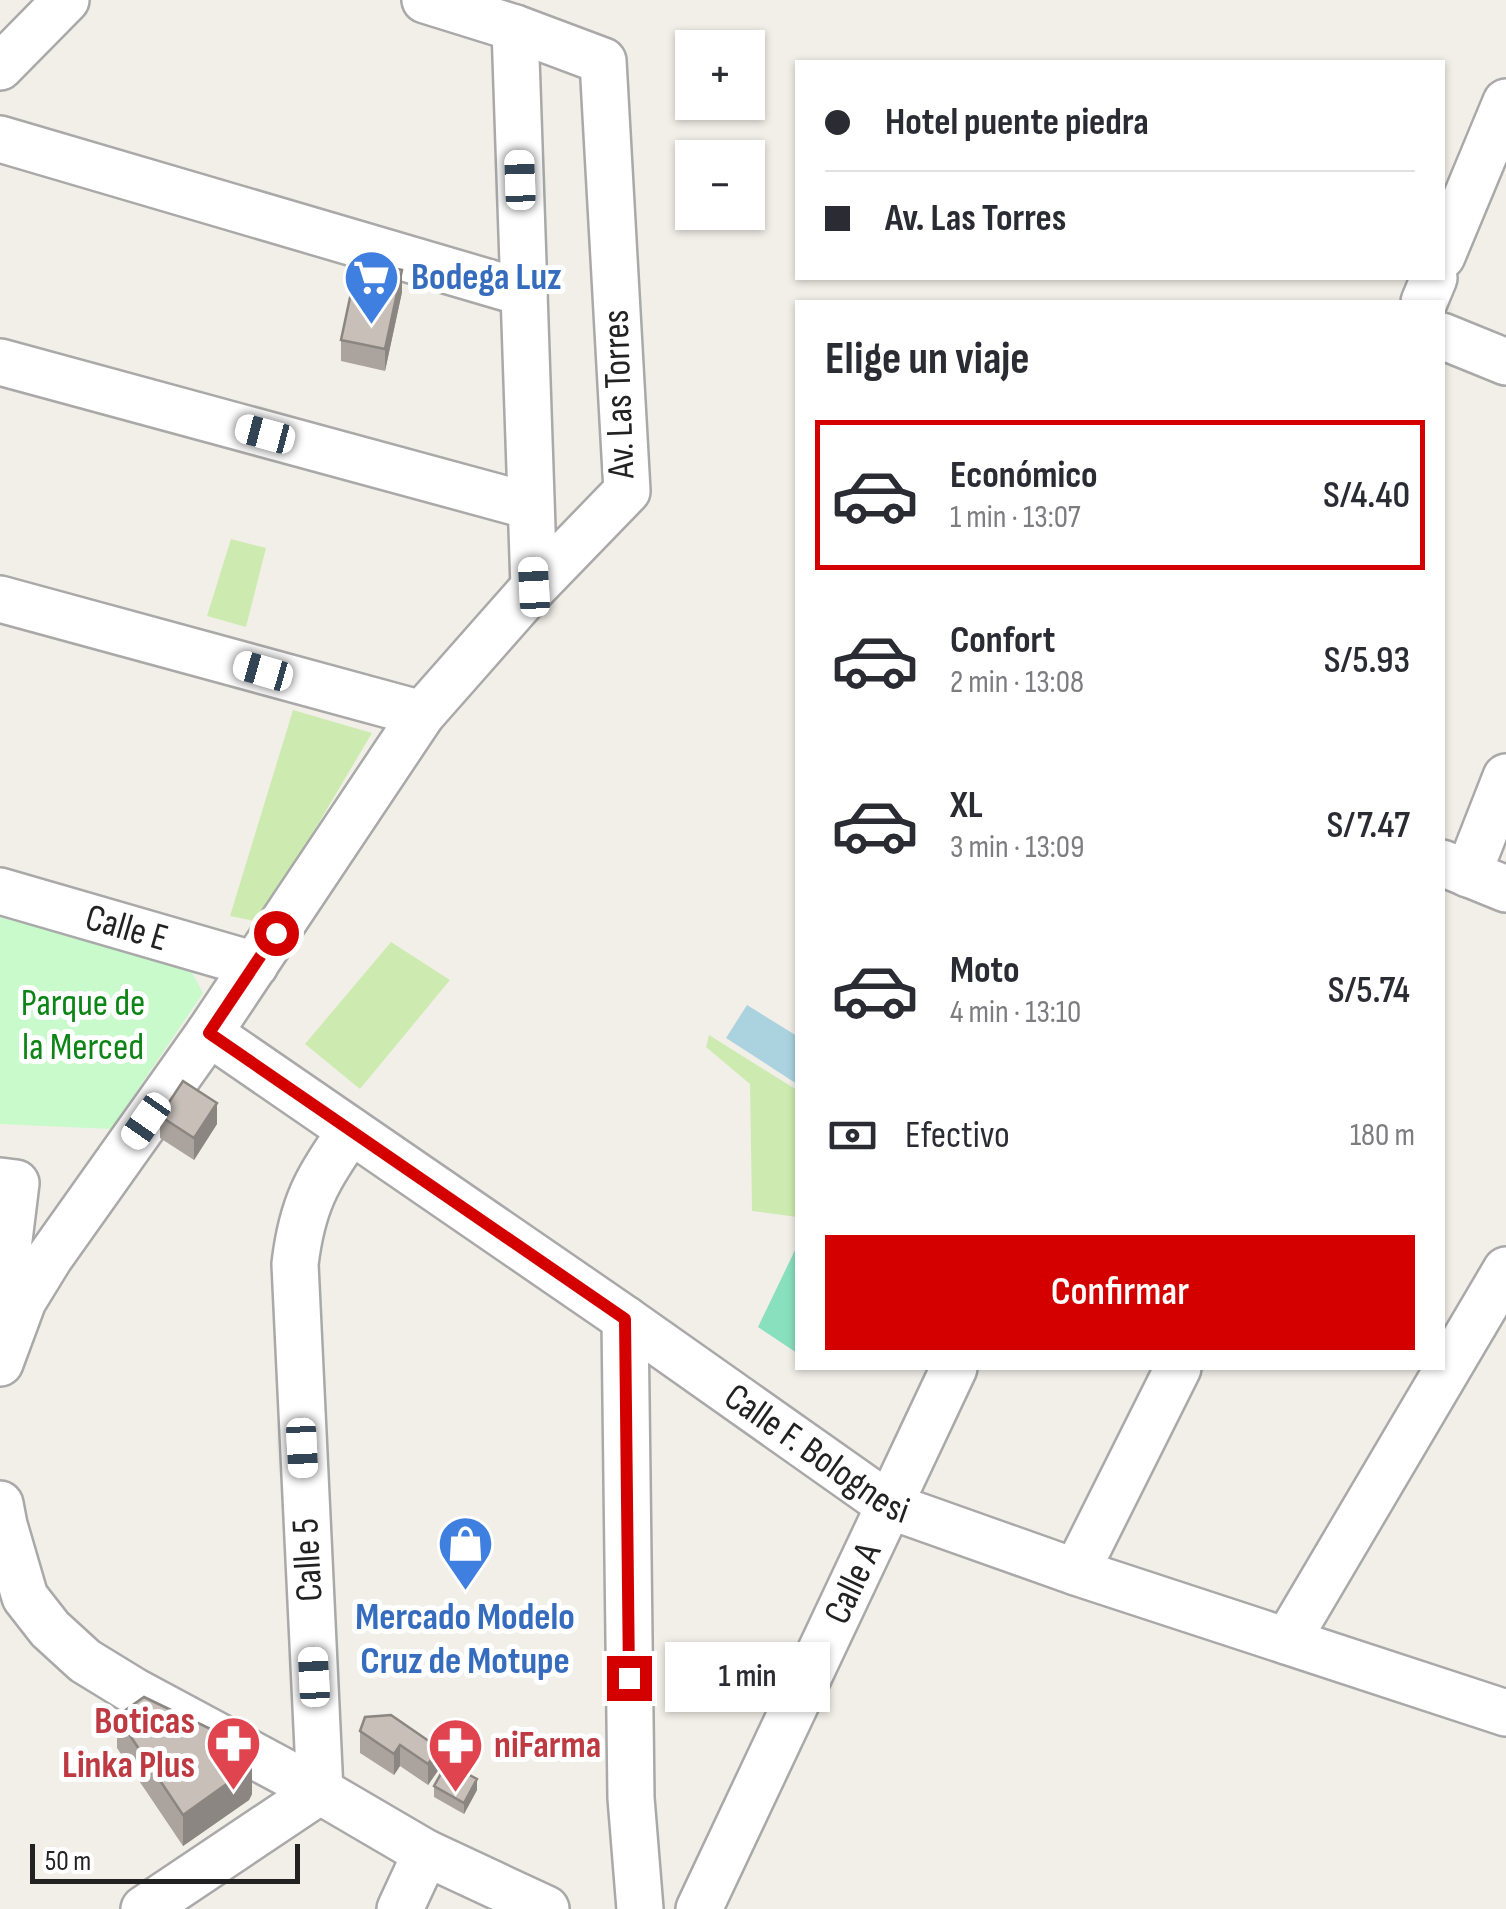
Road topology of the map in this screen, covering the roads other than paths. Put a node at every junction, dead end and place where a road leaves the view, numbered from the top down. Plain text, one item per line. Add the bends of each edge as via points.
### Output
1 (66, 0) edge
2 (425, 0) edge
3 (515, 28) junction
4 (0, 67) edge
5 (1506, 102) edge
6 (0, 139) edge
7 (1445, 249) edge
8 (524, 293) junction
9 (1445, 337) edge
10 (0, 362) edge
11 (1506, 362) edge
12 (530, 506) junction
13 (534, 587) junction
14 (0, 599) edge
15 (422, 714) junction
16 (1506, 778) edge
17 (1472, 875) edge
18 (0, 891) edge
19 (255, 965) junction
20 (209, 1033) junction
21 (351, 1130) junction
22 (0, 1181) edge
23 (1506, 1270) edge
24 (0, 1314) edge
25 (625, 1319) junction
26 (0, 1364) edge
27 (953, 1370) edge
28 (1177, 1370) edge
29 (0, 1504) edge
30 (890, 1506) junction
31 (1076, 1572) junction
32 (13, 1607) edge
33 (1287, 1641) junction
34 (1506, 1713) edge
35 (320, 1791) junction
36 (426, 1853) junction
37 (144, 1909) edge
38 (400, 1909) edge
39 (546, 1909) edge
40 (640, 1909) edge
41 (699, 1909) edge

1 - 4 street
2 - 3 street
3 - 8 street
3 - 13 street, Av. Las Torres via 603,61 627,491
5 - 7 street
6 - 8 street
8 - 12 street
9 - 11 street
10 - 12 street
12 - 13 street
13 - 15 street
14 - 15 street
15 - 19 street
16 - 17 street
18 - 19 street, Calle E
19 - 20 street
20 - 21 street, Calle F. Bolognesi
20 - 26 street via 50,1256
21 - 25 street, Calle F. Bolognesi
21 - 35 street, Calle 5 via 306,1204 295,1264
22 - 24 street via 16,1184
23 - 33 street
25 - 30 street, Calle F. Bolognesi
25 - 40 street via 631,1798
27 - 30 street, Calle A
28 - 31 street
29 - 32 street
30 - 31 street, Calle F. Bolognesi
30 - 41 street, Calle A
31 - 33 street, Calle F. Bolognesi
32 - 35 street via 134,1691
33 - 34 street, Calle F. Bolognesi
35 - 36 street
35 - 37 street
36 - 38 street
36 - 39 street

